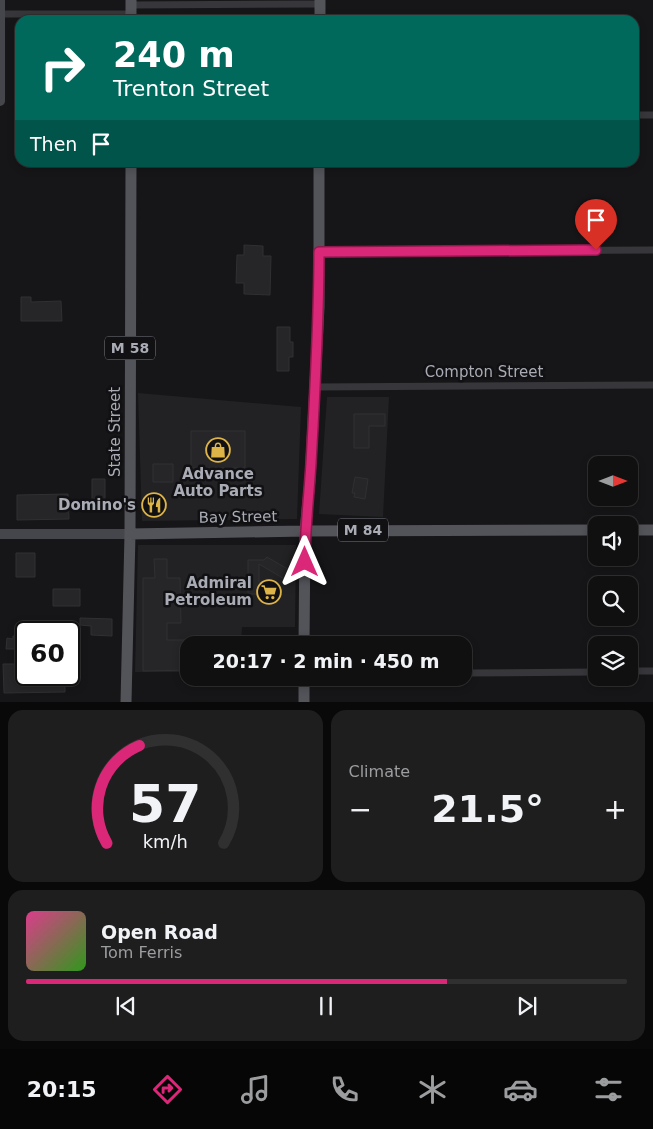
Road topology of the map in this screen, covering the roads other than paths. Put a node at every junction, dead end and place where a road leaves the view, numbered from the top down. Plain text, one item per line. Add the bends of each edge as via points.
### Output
1 (0, 0) edge
2 (320, 2) edge
3 (131, 10) edge
4 (0, 14) edge
5 (320, 15) edge
6 (0, 101) edge
7 (639, 115) edge
8 (653, 115) edge
9 (131, 167) edge
10 (319, 167) edge
11 (653, 250) edge
12 (319, 252) junction
13 (653, 385) edge
14 (316, 387) junction
15 (588, 530) edge
16 (638, 530) edge
17 (653, 530) edge
18 (305, 531) junction
19 (0, 534) edge
20 (130, 534) junction
21 (304, 636) edge
22 (638, 671) edge
23 (653, 671) edge
24 (588, 672) edge
25 (472, 674) edge
26 (304, 686) edge
27 (126, 702) edge
28 (304, 702) edge

1 - 4 main road
2 - 3 street
2 - 5 main road
3 - 4 street
4 - 6 main road
7 - 8 street
9 - 20 main road, State Street / M 58
10 - 12 main road
11 - 12 street
12 - 14 main road
13 - 14 street, Compton Street
14 - 18 main road
15 - 18 main road, Bay Street / M 84
16 - 17 main road
18 - 20 main road, Bay Street / M 84
18 - 21 main road
19 - 20 main road, Bay Street
20 - 27 main road, State Street / M 58
22 - 23 street
24 - 25 street
26 - 28 main road

